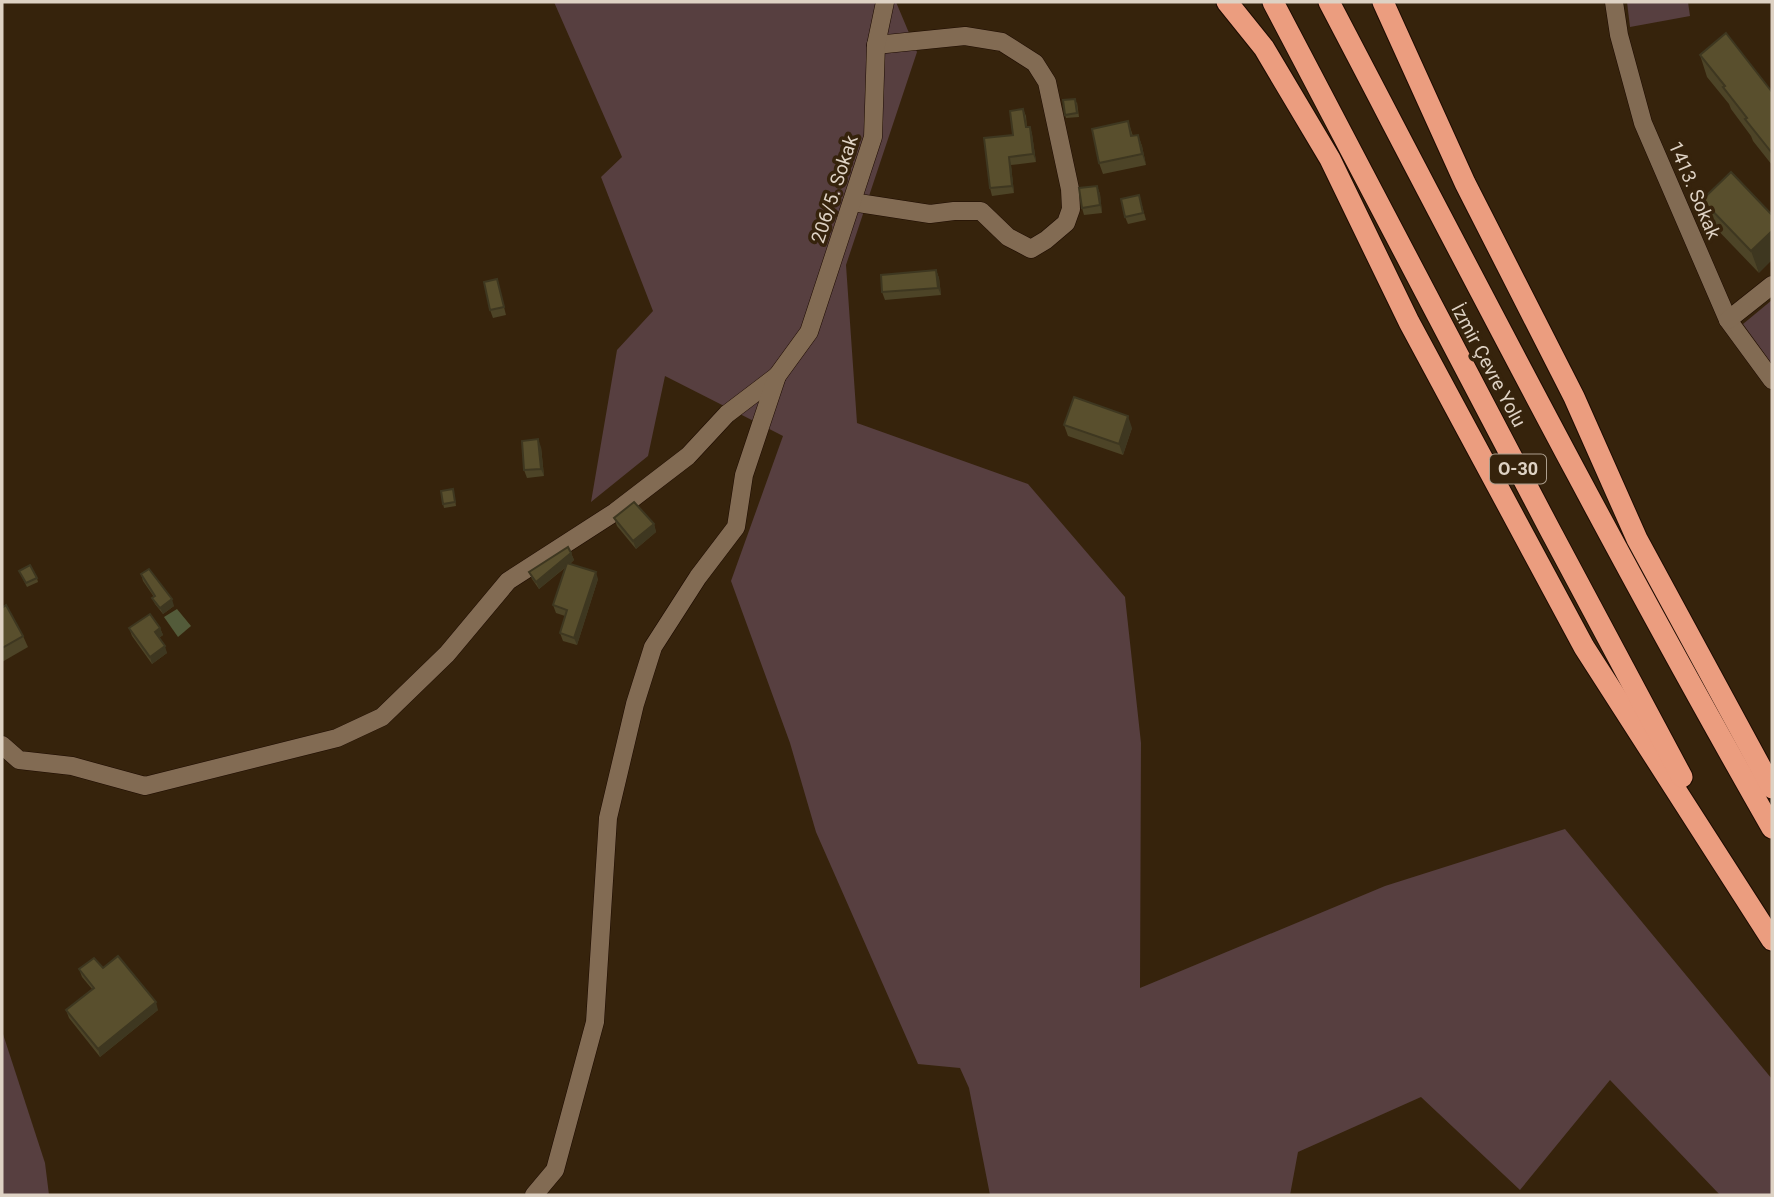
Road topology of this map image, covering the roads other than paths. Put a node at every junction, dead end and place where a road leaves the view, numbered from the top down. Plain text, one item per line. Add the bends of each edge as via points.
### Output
1 (885, 2) edge
2 (1227, 2) edge
3 (1273, 2) edge
4 (1329, 2) edge
5 (1382, 2) edge
6 (1615, 2) edge
7 (876, 45) junction
8 (852, 202) junction
9 (1772, 285) edge
10 (1728, 320) junction
11 (777, 376) junction
12 (1772, 380) edge
13 (2, 745) edge
14 (1772, 788) edge
15 (1772, 828) edge
16 (1772, 931) edge
17 (1772, 940) edge
18 (534, 1195) edge

1 - 7 street, 206/5. Sokak
2 - 17 highway via 1264,48 1330,159 1427,355 1584,646
3 - 16 highway, İzmir Çevre Yolu / O-30 via 1549,528
4 - 15 highway, İzmir Çevre Yolu / O-30 via 1586,492
5 - 14 highway via 1465,183 1574,397 1637,539
6 - 10 street, 1413. Sokak via 1619,35 1643,123
7 - 8 street, 206/5. Sokak via 873,138
7 - 8 street via 965,36 1002,42 1035,63 1047,82 1071,209 1066,223 1031,249 1008,237 981,211 930,214
8 - 11 street, 206/5. Sokak via 809,332
9 - 10 street
10 - 12 street, 1413. Sokak
11 - 13 street via 727,414 688,456 615,512 508,581 447,654 382,717 337,738 145,786 72,766 19,760
11 - 18 street via 744,475 736,527 653,647 635,704 608,818 596,1022 555,1170

